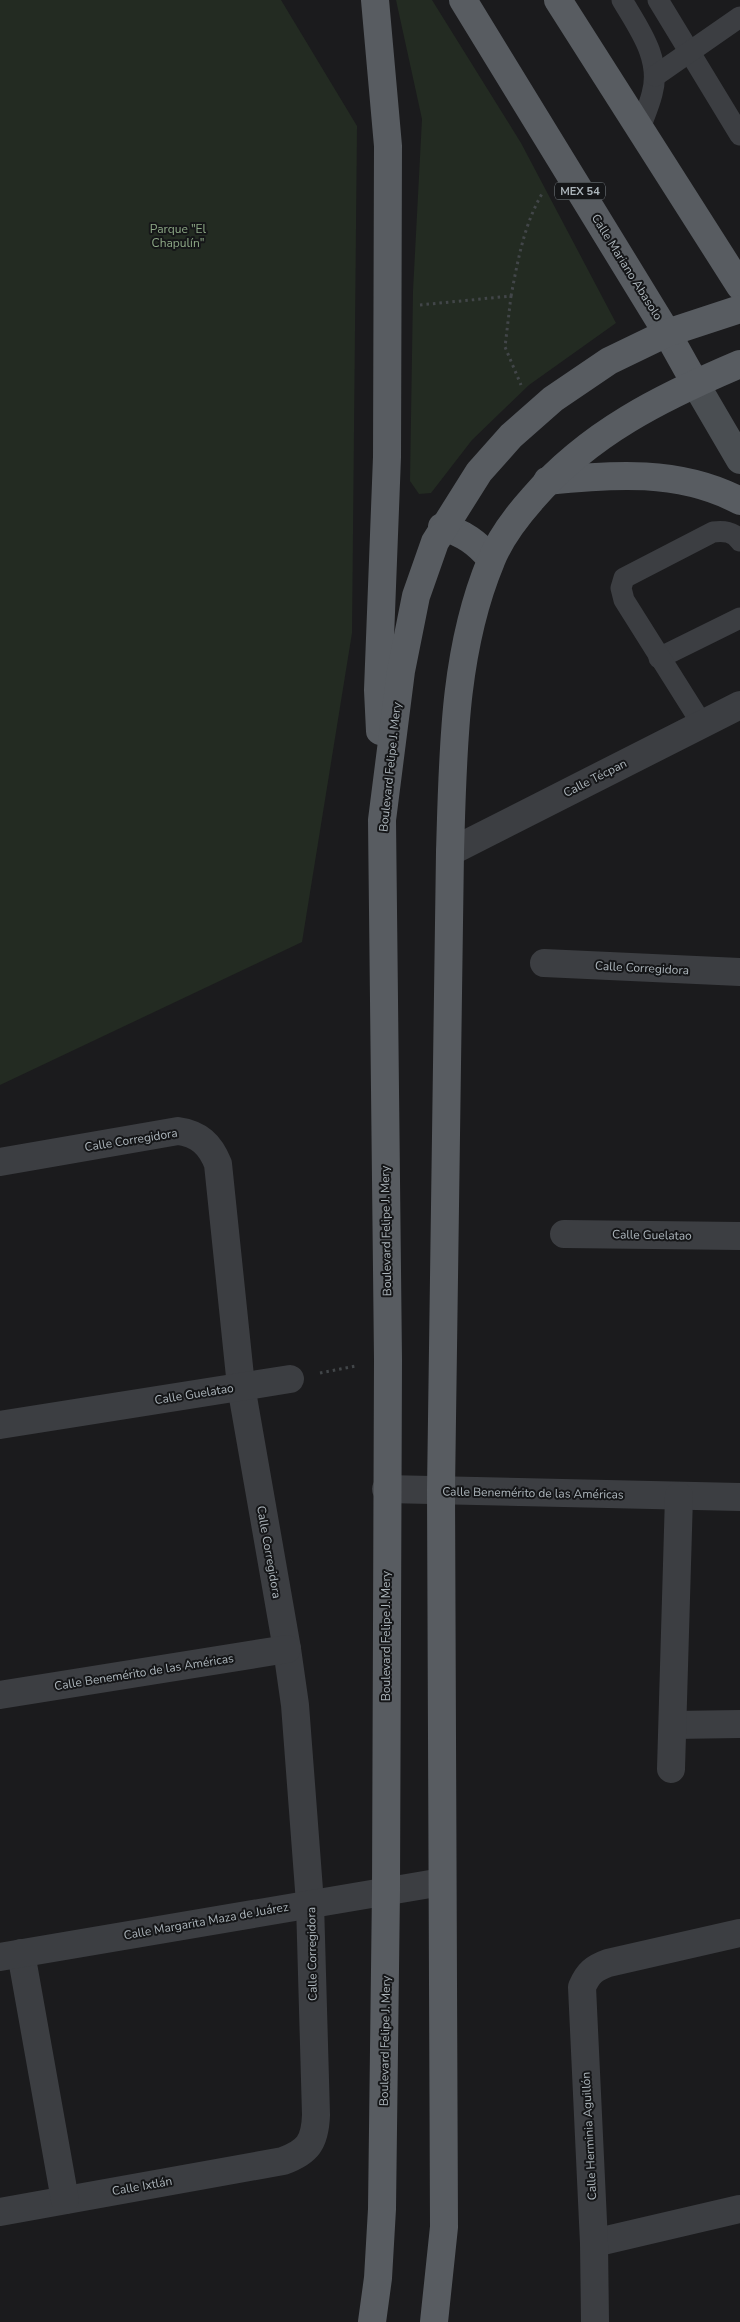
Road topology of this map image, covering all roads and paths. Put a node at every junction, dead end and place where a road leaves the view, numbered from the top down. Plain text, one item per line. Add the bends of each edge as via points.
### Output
1 (375, 0) edge
2 (463, 0) edge
3 (558, 0) edge
4 (622, 0) edge
5 (658, 0) edge
6 (740, 17) edge
7 (688, 52) junction
8 (655, 76) junction
9 (640, 128) junction
10 (740, 135) edge
11 (565, 167) junction
12 (708, 236) junction
13 (740, 248) edge
14 (740, 286) edge
15 (510, 296) junction
16 (387, 308) junction
17 (740, 308) edge
18 (667, 333) junction
19 (740, 364) edge
20 (695, 383) junction
21 (539, 412) junction
22 (740, 460) edge
23 (547, 481) junction
24 (740, 501) edge
25 (442, 527) junction
26 (740, 541) edge
27 (491, 559) junction
28 (740, 618) edge
29 (659, 658) junction
30 (740, 705) edge
31 (702, 724) junction
32 (382, 820) junction
33 (450, 852) junction
34 (544, 963) dead end
35 (740, 972) edge
36 (0, 1162) edge
37 (564, 1234) dead end
38 (740, 1236) edge
39 (388, 1360) junction
40 (290, 1379) joint
41 (240, 1386) junction
42 (0, 1425) edge
43 (386, 1489) junction
44 (441, 1490) junction
45 (679, 1496) junction
46 (740, 1498) edge
47 (287, 1649) junction
48 (0, 1695) edge
49 (740, 1724) edge
50 (673, 1725) junction
51 (671, 1769) dead end
52 (442, 1882) junction
53 (386, 1890) junction
54 (310, 1903) junction
55 (740, 1933) edge
56 (10, 1955) edge
57 (283, 2161) joint
58 (65, 2200) junction
59 (740, 2209) edge
60 (0, 2212) edge
61 (594, 2243) junction
62 (372, 2322) edge
63 (434, 2322) edge
64 (595, 2322) edge

1 - 16 main road via 388,146
2 - 11 main road, Calle Mariano Abasolo / MEX 54
3 - 9 main road
4 - 8 lane via 646,42
5 - 7 lane
6 - 7 lane
7 - 8 lane
7 - 10 lane
8 - 9 lane
9 - 12 main road
11 - 15 path via 545,188 532,209
11 - 18 main road, Calle Mariano Abasolo / MEX 54
12 - 13 main road
12 - 14 main road
15 - 16 path
15 - 21 path via 505,347 519,380
16 - 32 main road via 387,457 378,690
17 - 18 main road, Boulevard Felipe J. Mery
18 - 20 main road, Calle Mariano Abasolo / MEX 54
18 - 21 main road, Boulevard Felipe J. Mery via 609,360
19 - 20 main road
20 - 22 main road, Calle Mariano Abasolo / MEX 54
20 - 23 main road via 607,430
21 - 25 main road, Boulevard Felipe J. Mery via 511,436 479,472
23 - 24 main road via 606,474 653,476 692,483
23 - 27 main road via 516,516
25 - 27 main road via 468,537
25 - 32 main road, Boulevard Felipe J. Mery via 416,596 401,671
26 - 29 lane via 737,536 724,531 713,532 624,578 621,588 624,600
27 - 33 main road via 469,630 458,696
28 - 29 lane
29 - 31 lane
30 - 31 street, Calle Técpan
31 - 33 street, Calle Técpan
32 - 39 main road, Boulevard Felipe J. Mery
33 - 44 main road
34 - 35 street, Calle Corregidora
36 - 41 street, Calle Corregidora via 178,1131 202,1139 212,1149 218,1164
37 - 38 street, Calle Guelatao
39 - 40 path
39 - 43 main road, Boulevard Felipe J. Mery
40 - 41 street, Calle Guelatao
41 - 42 street, Calle Guelatao
41 - 47 street, Calle Corregidora
43 - 44 street, Calle Benemérito de las Américas
43 - 53 main road, Boulevard Felipe J. Mery
44 - 45 street, Calle Benemérito de las Américas
44 - 52 main road
45 - 46 street, Calle Benemérito de las Américas
45 - 50 street
47 - 48 street, Calle Benemérito de las Américas
47 - 54 street, Calle Corregidora via 295,1705
49 - 50 street
50 - 51 street
52 - 53 street, Calle Margarita Maza de Juárez
52 - 63 main road via 444,2227
53 - 54 street, Calle Margarita Maza de Juárez
53 - 62 main road, Boulevard Felipe J. Mery via 382,2210
54 - 56 street, Calle Margarita Maza de Juárez
54 - 57 street, Calle Corregidora via 315,2129 309,2145 299,2155
55 - 61 street, Calle Herminia Aguillón via 608,1963 594,1968 587,1976 582,1987
56 - 58 street
57 - 58 street, Calle Ixtlán
58 - 60 street, Calle Ixtlán
59 - 61 street
61 - 64 street, Calle Herminia Aguillón

